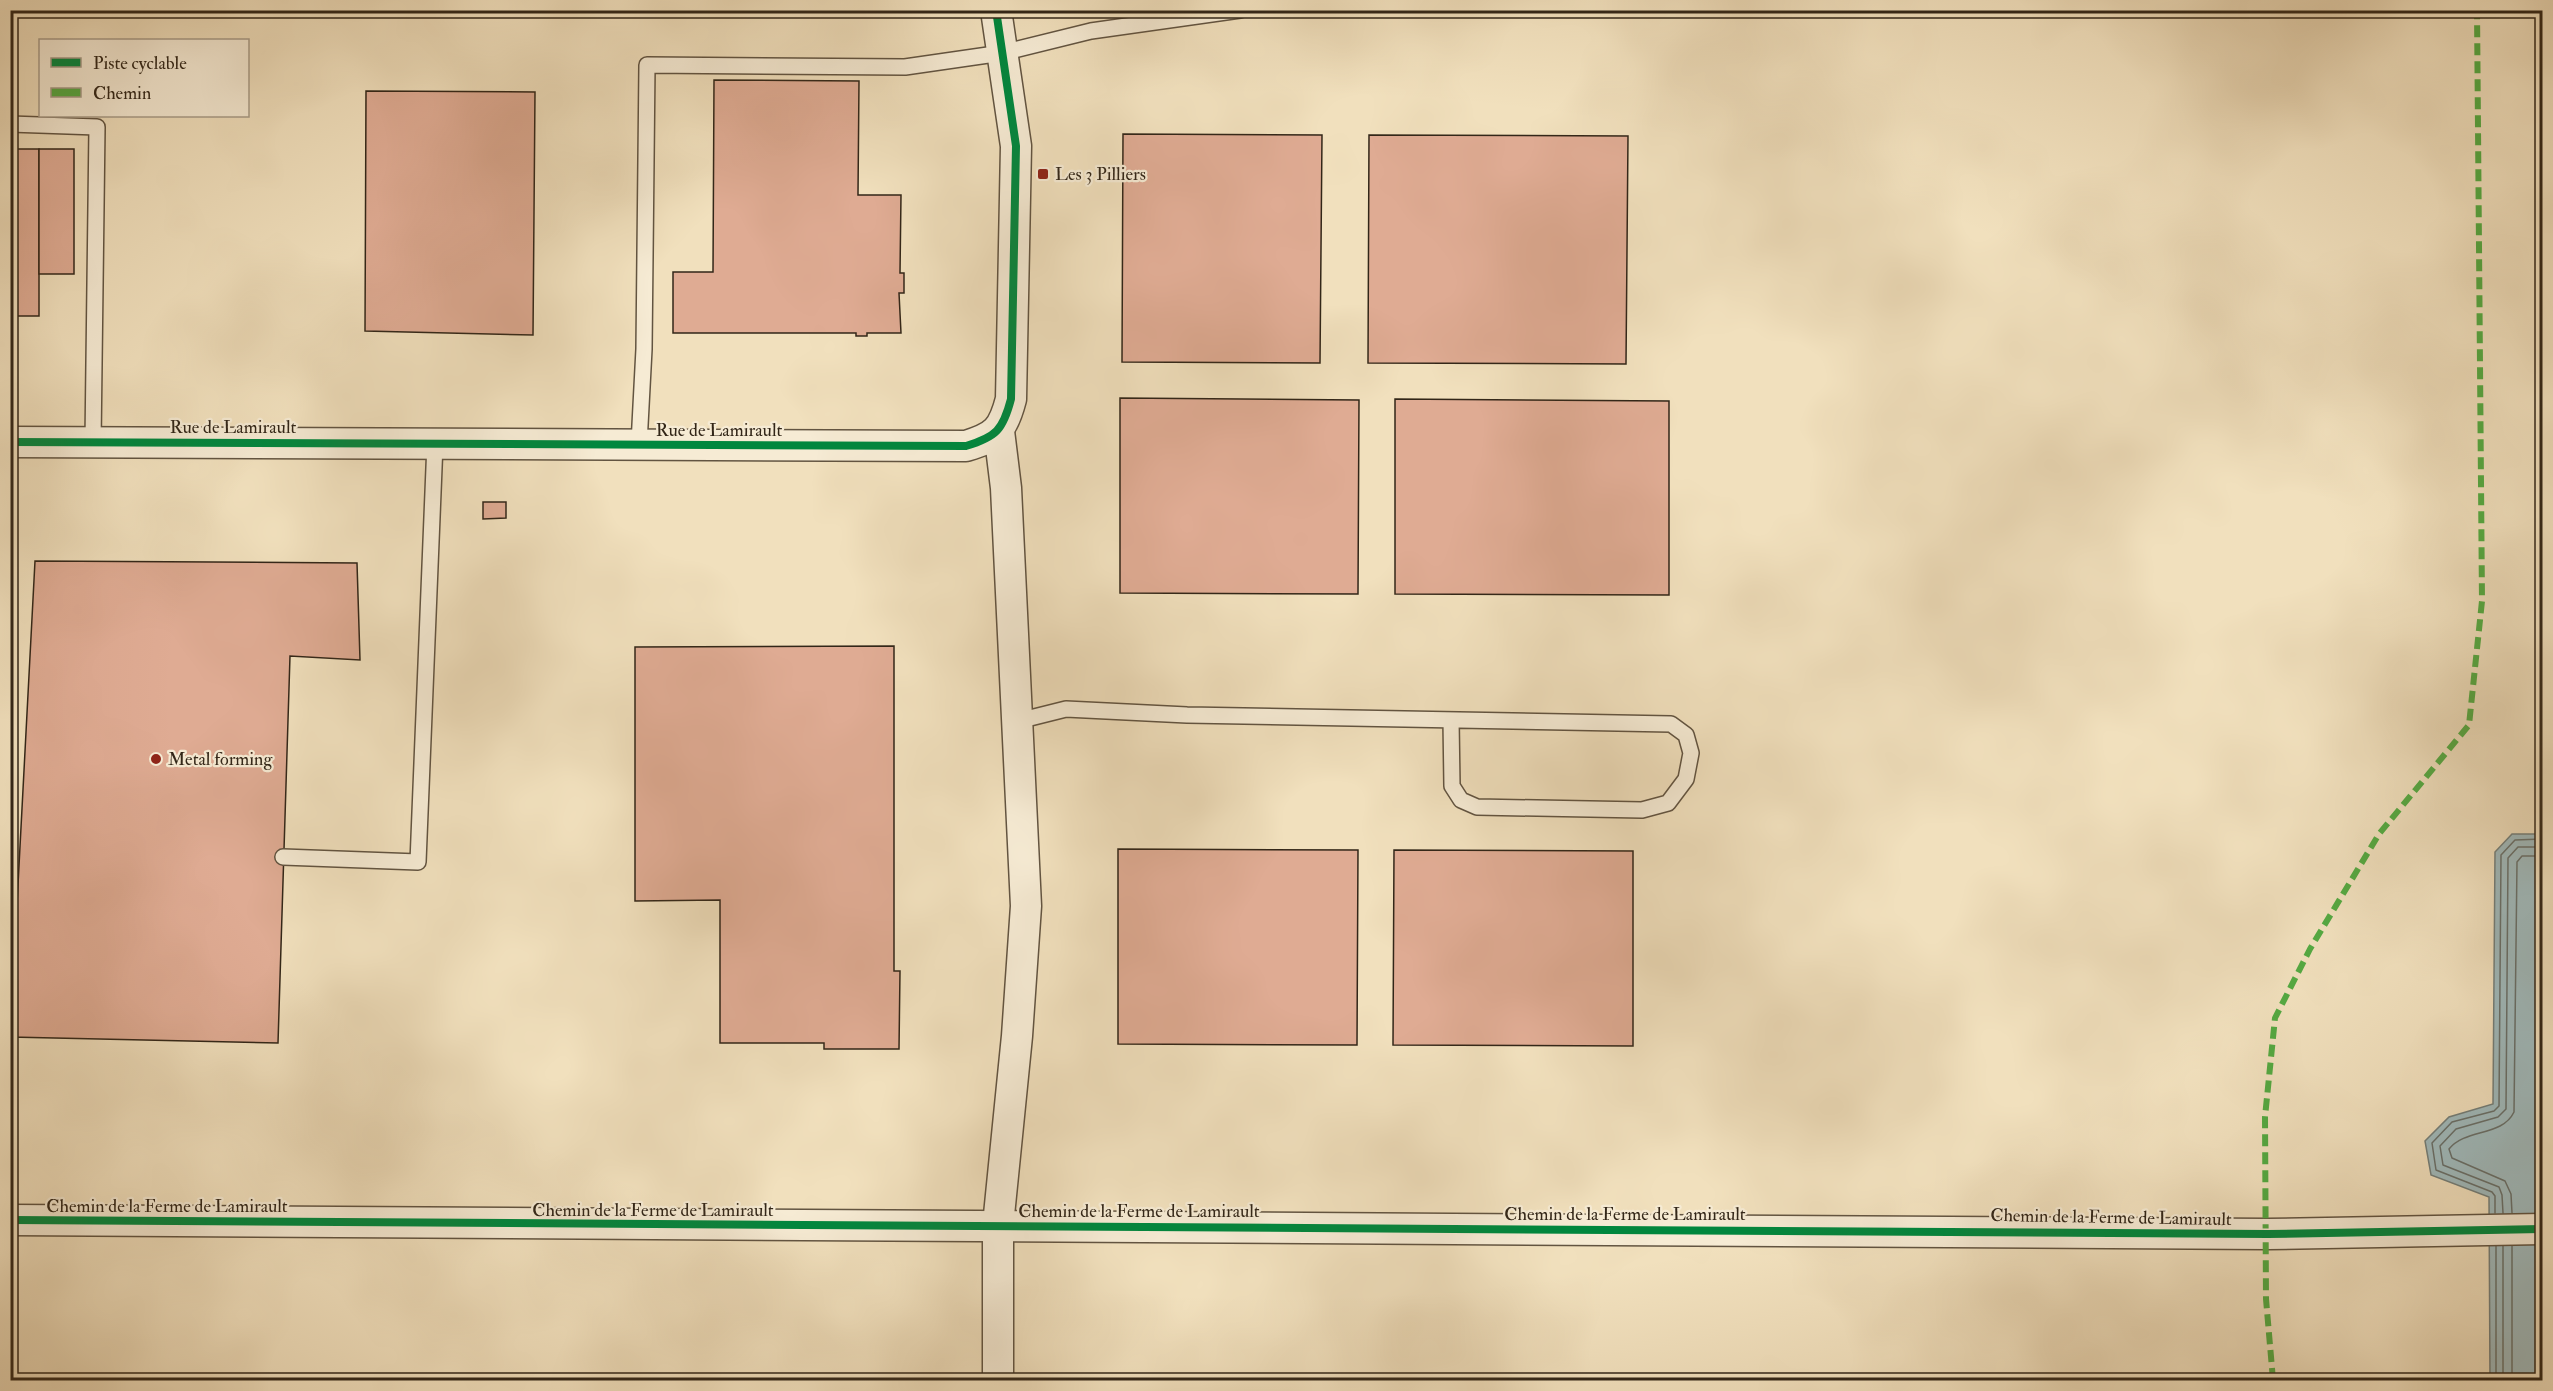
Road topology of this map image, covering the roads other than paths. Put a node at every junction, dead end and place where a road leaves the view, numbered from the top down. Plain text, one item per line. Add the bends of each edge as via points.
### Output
1 (996, 10) edge
2 (1240, 10) edge
3 (1002, 53) junction
4 (10, 124) edge
5 (999, 431) junction
6 (10, 441) edge
7 (93, 442) junction
8 (435, 443) junction
9 (639, 444) junction
10 (1451, 720) junction
11 (1018, 721) junction
12 (283, 857) dead end
13 (10, 1220) edge
14 (998, 1225) junction
15 (2542, 1228) edge
16 (998, 1380) edge

1 - 3 street
2 - 3 lane via 1091,31
3 - 5 street via 1016,146 1011,399
3 - 9 lane via 905,67 647,65
4 - 7 lane via 97,127
5 - 9 street, Rue de Lamirault via 987,440 966,446
5 - 11 street via 1006,488
6 - 7 street, Rue de Lamirault
7 - 8 street, Rue de Lamirault
8 - 9 street, Rue de Lamirault
8 - 12 lane via 418,862
10 - 10 lane via 1671,724 1686,735 1691,753 1686,779 1668,803 1642,810 1477,807 1461,800 1452,786
10 - 11 lane via 1066,709
11 - 14 street via 1026,906
13 - 14 street, Chemin de la Ferme de Lamirault
14 - 15 street, Chemin de la Ferme de Lamirault via 2268,1234
14 - 16 street

